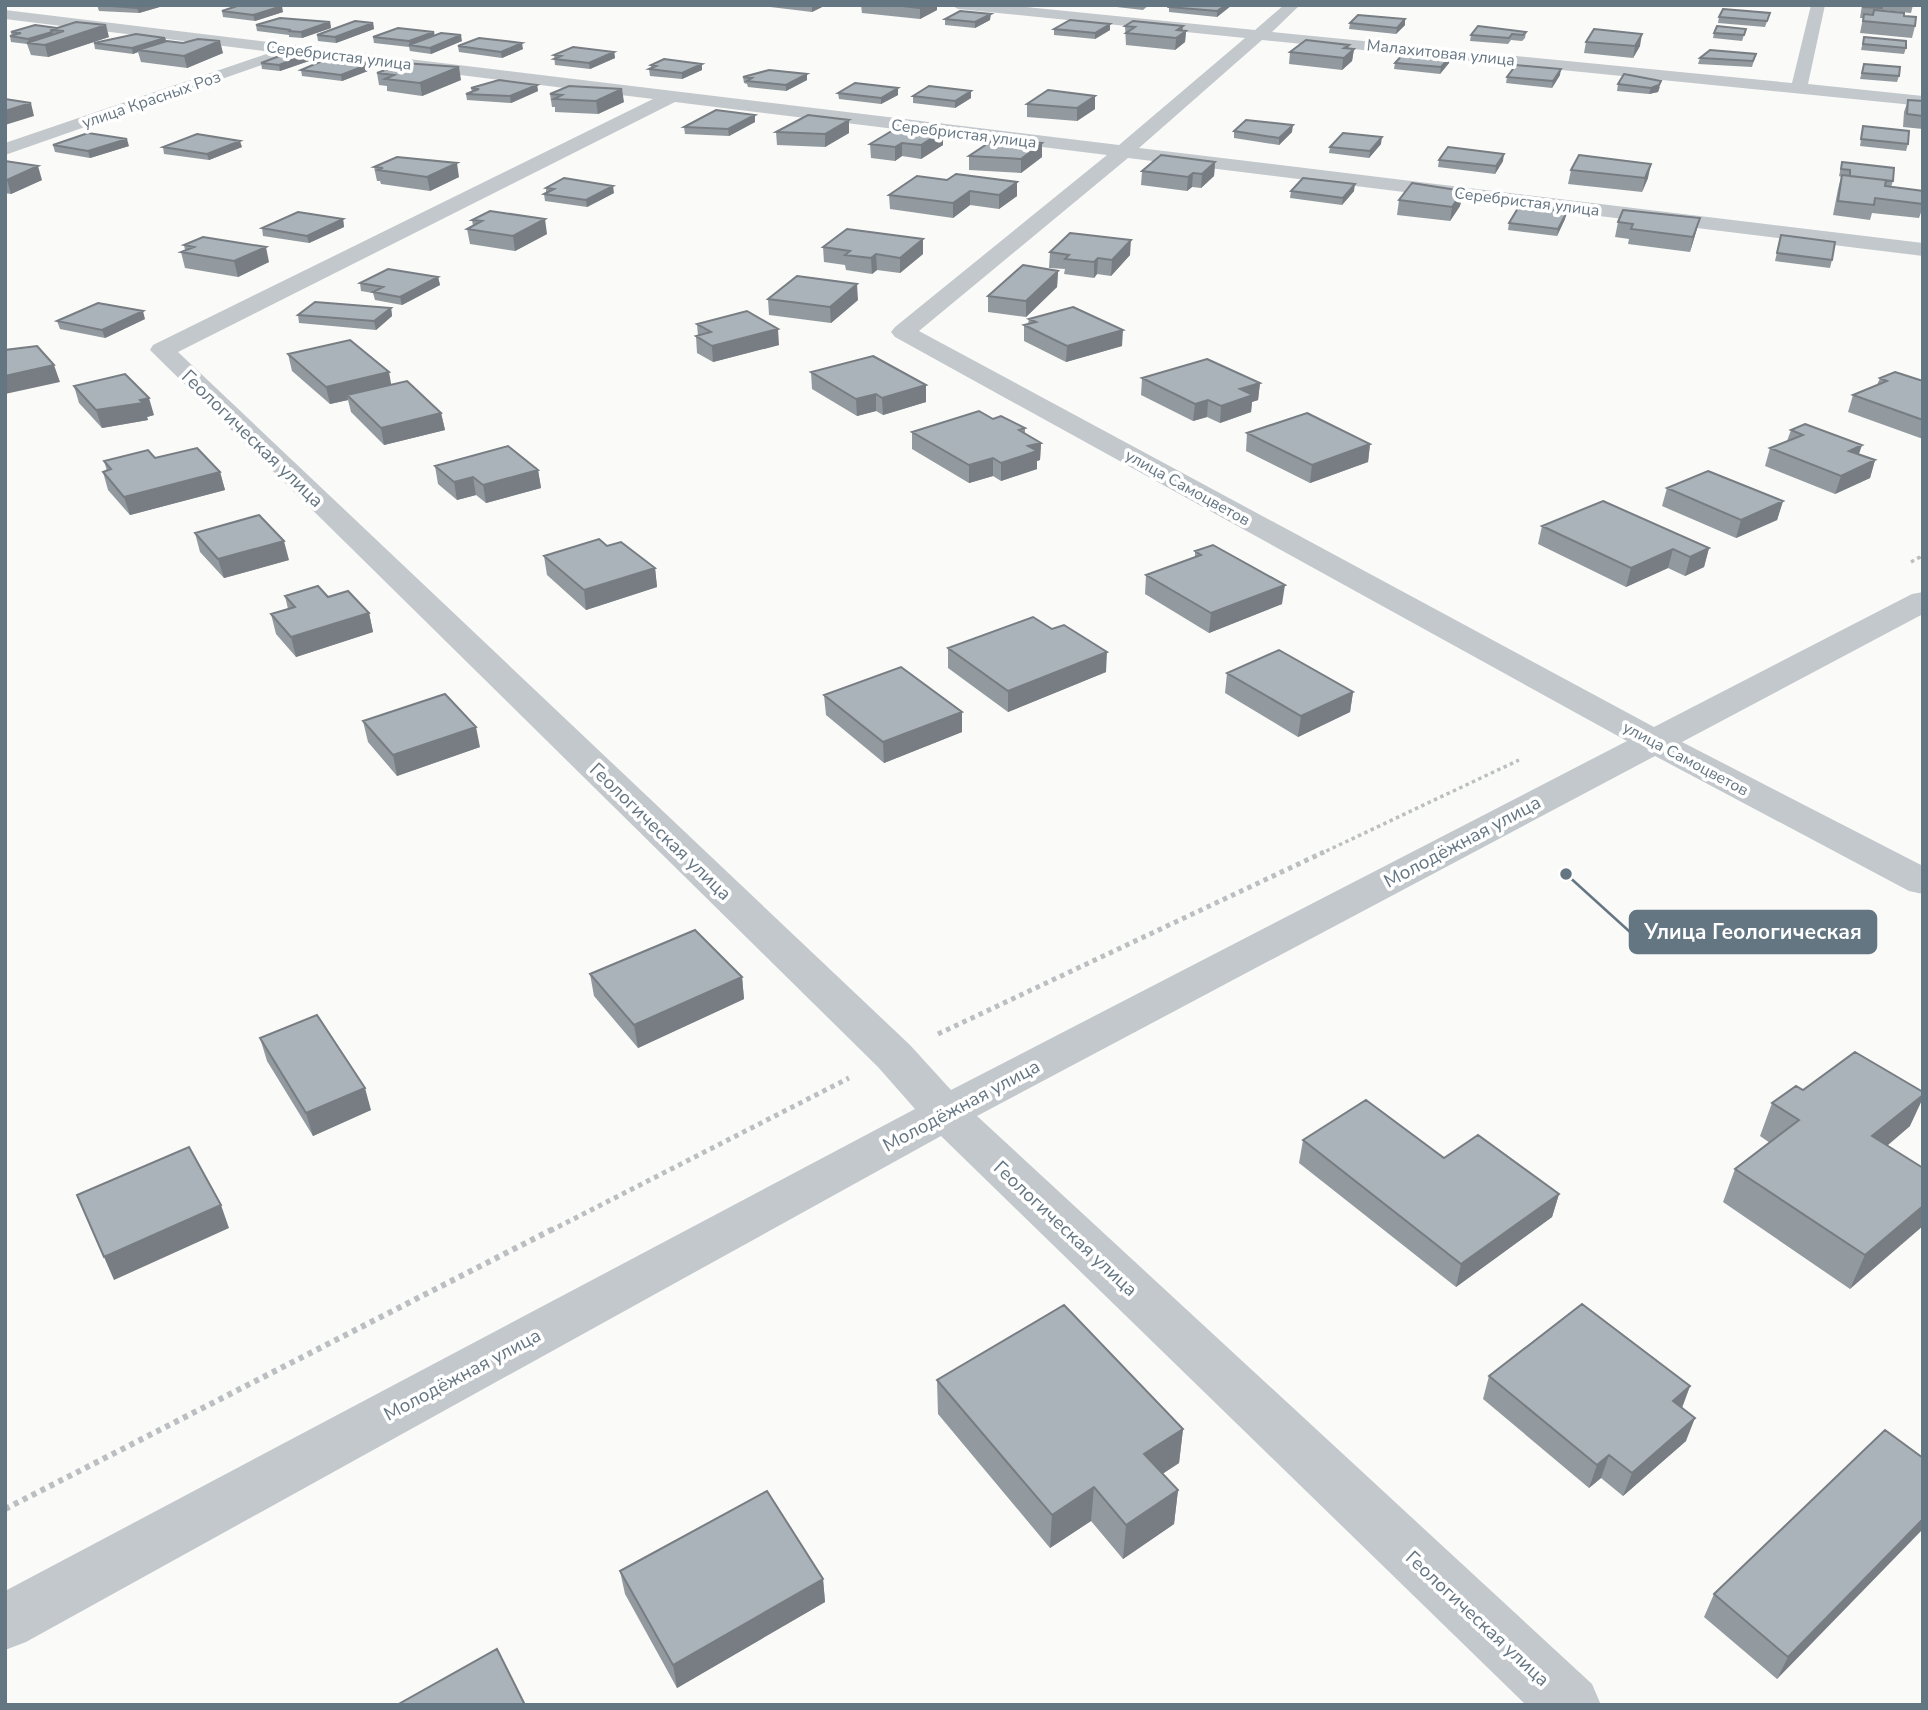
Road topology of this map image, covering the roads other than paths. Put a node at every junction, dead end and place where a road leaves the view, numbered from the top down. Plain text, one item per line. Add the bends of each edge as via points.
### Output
1 (958, 5) edge
2 (1293, 5) edge
3 (1818, 5) edge
4 (5, 14) edge
5 (1259, 34) junction
6 (296, 49) junction
7 (1799, 88) junction
8 (671, 97) junction
9 (1923, 101) edge
10 (5, 149) edge
11 (1123, 152) junction
12 (1923, 250) edge
13 (1911, 585) edge
14 (1653, 741) junction
15 (1923, 882) edge
16 (945, 1113) junction
17 (5, 1622) edge
18 (1570, 1705) edge

1 - 5 street, Малахитовая улица
2 - 5 street, улица Самоцветов
3 - 7 street
4 - 6 street, Серебристая улица
5 - 7 street, Малахитовая улица
5 - 11 street, улица Самоцветов
6 - 8 street, Серебристая улица
6 - 10 street, улица Красных Роз
7 - 9 street, Малахитовая улица
8 - 11 street, Серебристая улица
8 - 16 street, Геологическая улица via 162,350 894,1056
11 - 12 street, Серебристая улица
11 - 14 street, улица Самоцветов via 903,332
13 - 14 street, Молодёжная улица
14 - 15 street, улица Самоцветов
14 - 16 street, Молодёжная улица
16 - 17 street, Молодёжная улица
16 - 18 street, Геологическая улица

